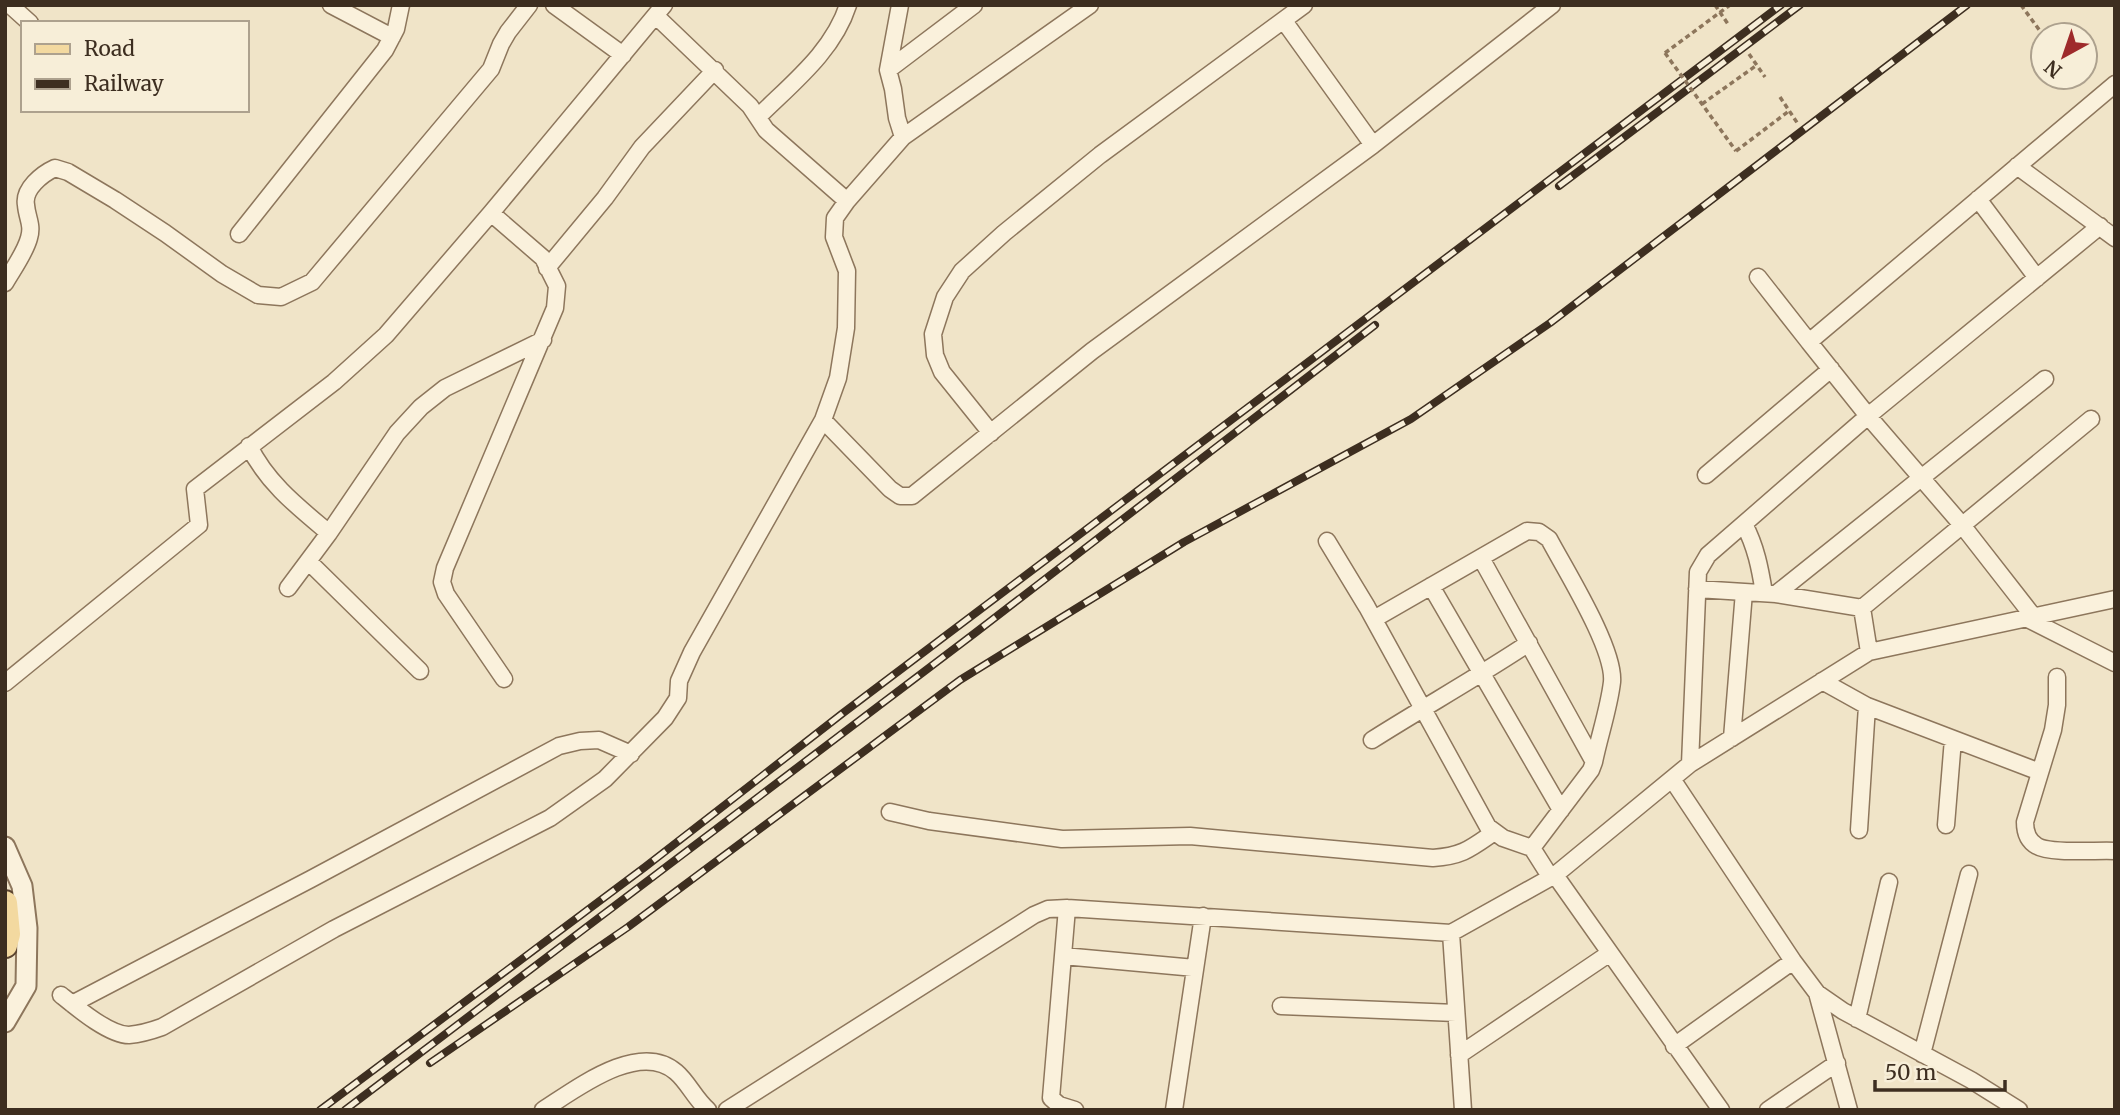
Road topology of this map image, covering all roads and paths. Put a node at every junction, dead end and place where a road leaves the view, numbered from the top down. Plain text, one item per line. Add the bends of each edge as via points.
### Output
1 (10, 5) edge
2 (331, 5) edge
3 (401, 5) edge
4 (529, 5) edge
5 (554, 5) edge
6 (848, 5) edge
7 (900, 5) edge
8 (974, 5) edge
9 (1090, 5) edge
10 (1304, 5) edge
11 (1552, 5) edge
12 (1715, 5) edge
13 (1730, 5) edge
14 (2021, 5) edge
15 (660, 10) edge
16 (1720, 12) junction
17 (28, 21) edge
18 (1284, 21) junction
19 (2033, 21) edge
20 (1728, 24) dead end
21 (392, 37) junction
22 (1749, 54) dead end
23 (623, 55) junction
24 (1757, 65) junction
25 (715, 70) junction
26 (888, 70) junction
27 (1765, 77) dead end
28 (2115, 84) edge
29 (1780, 97) dead end
30 (1702, 104) junction
31 (1789, 111) junction
32 (758, 117) junction
33 (1798, 124) dead end
34 (903, 137) junction
35 (1373, 145) junction
36 (2017, 166) junction
37 (1978, 199) junction
38 (847, 201) junction
39 (491, 213) junction
40 (2100, 226) junction
41 (240, 233) dead end
42 (2115, 238) edge
43 (547, 268) junction
44 (1758, 277) dead end
45 (2037, 278) junction
46 (5, 283) edge
47 (542, 340) junction
48 (1809, 342) junction
49 (1831, 369) junction
50 (2045, 379) dead end
51 (1868, 416) junction
52 (2091, 419) dead end
53 (823, 420) junction
54 (991, 433) junction
55 (249, 446) junction
56 (1706, 475) dead end
57 (1921, 478) junction
58 (1744, 524) junction
59 (1962, 525) junction
60 (329, 533) junction
61 (1327, 541) dead end
62 (1481, 558) junction
63 (308, 561) junction
64 (1431, 586) junction
65 (288, 588) dead end
66 (1697, 589) junction
67 (1744, 592) junction
68 (1770, 594) junction
69 (2115, 599) edge
70 (1862, 608) junction
71 (2029, 617) junction
72 (1374, 619) junction
73 (1529, 643) junction
74 (1869, 652) junction
75 (2115, 663) edge
76 (420, 671) dead end
77 (1483, 674) junction
78 (2057, 677) dead end
79 (504, 679) dead end
80 (1822, 681) junction
81 (5, 682) edge
82 (1867, 706) junction
83 (1423, 708) junction
84 (1732, 738) junction
85 (1952, 738) junction
86 (1372, 740) dead end
87 (631, 754) junction
88 (1594, 762) junction
89 (1690, 764) junction
90 (2040, 772) junction
91 (1672, 779) junction
92 (1561, 810) junction
93 (890, 812) dead end
94 (1946, 825) dead end
95 (1859, 830) dead end
96 (1493, 833) junction
97 (5, 847) edge
98 (1532, 848) junction
99 (2115, 851) edge
100 (1969, 874) dead end
101 (1553, 877) junction
102 (1889, 883) dead end
103 (5, 903) edge
104 (1067, 908) junction
105 (1203, 916) junction
106 (1451, 933) junction
107 (5, 945) edge
108 (1609, 953) junction
109 (1063, 956) junction
110 (1793, 961) junction
111 (1195, 968) junction
112 (1817, 993) junction
113 (1280, 1006) dead end
114 (1457, 1013) junction
115 (1857, 1019) junction
116 (5, 1022) edge
117 (1674, 1046) junction
118 (1922, 1054) junction
119 (1459, 1055) junction
120 (1837, 1063) junction
121 (544, 1110) edge
122 (708, 1110) edge
123 (727, 1110) edge
124 (1075, 1110) edge
125 (1174, 1110) edge
126 (1463, 1110) edge
127 (1721, 1110) edge
128 (1768, 1110) edge
129 (1849, 1110) edge
130 (2019, 1110) edge

1 - 17 street
2 - 21 street
3 - 21 street
4 - 46 street via 508,32 491,69 312,282 281,297 258,295 115,200 55,168 43,173 29,190 25,202 32,226 29,240
5 - 23 street
6 - 32 street via 829,45
7 - 26 street
8 - 26 street
9 - 34 street
10 - 18 street
11 - 35 street
12 - 16 path
13 - 16 path
14 - 19 path
15 - 23 street
15 - 25 street
16 - 20 path
16 - 30 path, bridge via 1665,53
18 - 35 street
18 - 54 street via 1100,155 962,271 945,297 937,321 935,355 942,372
21 - 41 street
22 - 24 path
23 - 39 street
24 - 27 path
24 - 30 path
25 - 32 street
25 - 43 street via 642,147
26 - 34 street
28 - 36 street
29 - 31 path
30 - 31 path, bridge via 1736,151
31 - 33 path
32 - 38 street via 766,130
34 - 38 street
35 - 54 street via 1092,351
36 - 37 street
36 - 40 street
37 - 45 street
37 - 48 street
38 - 53 street via 835,218 834,237 846,271 846,328 838,378
39 - 43 street via 543,258
39 - 55 street via 386,335 334,382
40 - 42 street
40 - 45 street
43 - 47 street via 557,286 555,308
44 - 48 street
45 - 51 street
47 - 60 street via 445,388 421,407 397,433
47 - 79 street via 442,582
48 - 49 street
49 - 51 street
49 - 56 street
50 - 57 street
51 - 57 street
51 - 58 street
52 - 59 street
53 - 54 street via 890,489 912,496
53 - 87 street via 692,652 679,681 678,698
55 - 60 street via 267,477
55 - 81 street via 195,489 199,525
57 - 59 street
57 - 68 street
58 - 66 street via 1702,563
58 - 68 street
59 - 70 street
59 - 71 street
60 - 63 street
61 - 72 street
62 - 64 street
62 - 73 street
62 - 88 street via 1527,531 1549,539 1610,661 1612,682
63 - 65 street
63 - 76 street
64 - 72 street
64 - 77 street
66 - 67 street
66 - 89 street
67 - 68 street
67 - 84 street
68 - 70 street
69 - 71 street
70 - 74 street
71 - 74 street
71 - 75 street
72 - 83 street
73 - 77 street
73 - 88 street
74 - 80 street
77 - 83 street
77 - 92 street
78 - 90 street via 2053,730
80 - 82 street
80 - 84 street
82 - 85 street
82 - 95 street
83 - 86 street
83 - 96 street
84 - 89 street
85 - 90 street
85 - 94 street
87 - 87 street via 606,779 550,818 334,929 162,1027 126,1035 93,1021 67,1000 323,873 559,746 599,740
88 - 92 street
89 - 91 street
90 - 99 street via 2025,822 2029,839 2049,850
91 - 101 street
91 - 110 street
92 - 98 street
93 - 96 street via 1062,839 1190,836 1433,858 1465,852
96 - 98 street
97 - 116 street via 22,886 27,928 26,986
98 - 101 street
100 - 118 street
101 - 106 street
101 - 108 street
102 - 115 street
103 - 107 main road
104 - 105 street
104 - 109 street
104 - 123 street via 1034,915
105 - 106 street
105 - 111 street
106 - 114 street
108 - 117 street
108 - 119 street
109 - 111 street
109 - 124 street via 1051,1098
110 - 112 street
110 - 117 street
111 - 125 street
112 - 115 street
112 - 120 street
113 - 114 street
114 - 119 street
115 - 118 street
117 - 127 street
118 - 130 street
119 - 126 street
120 - 128 street
120 - 129 street
121 - 122 street via 602,1073 650,1060 676,1071

